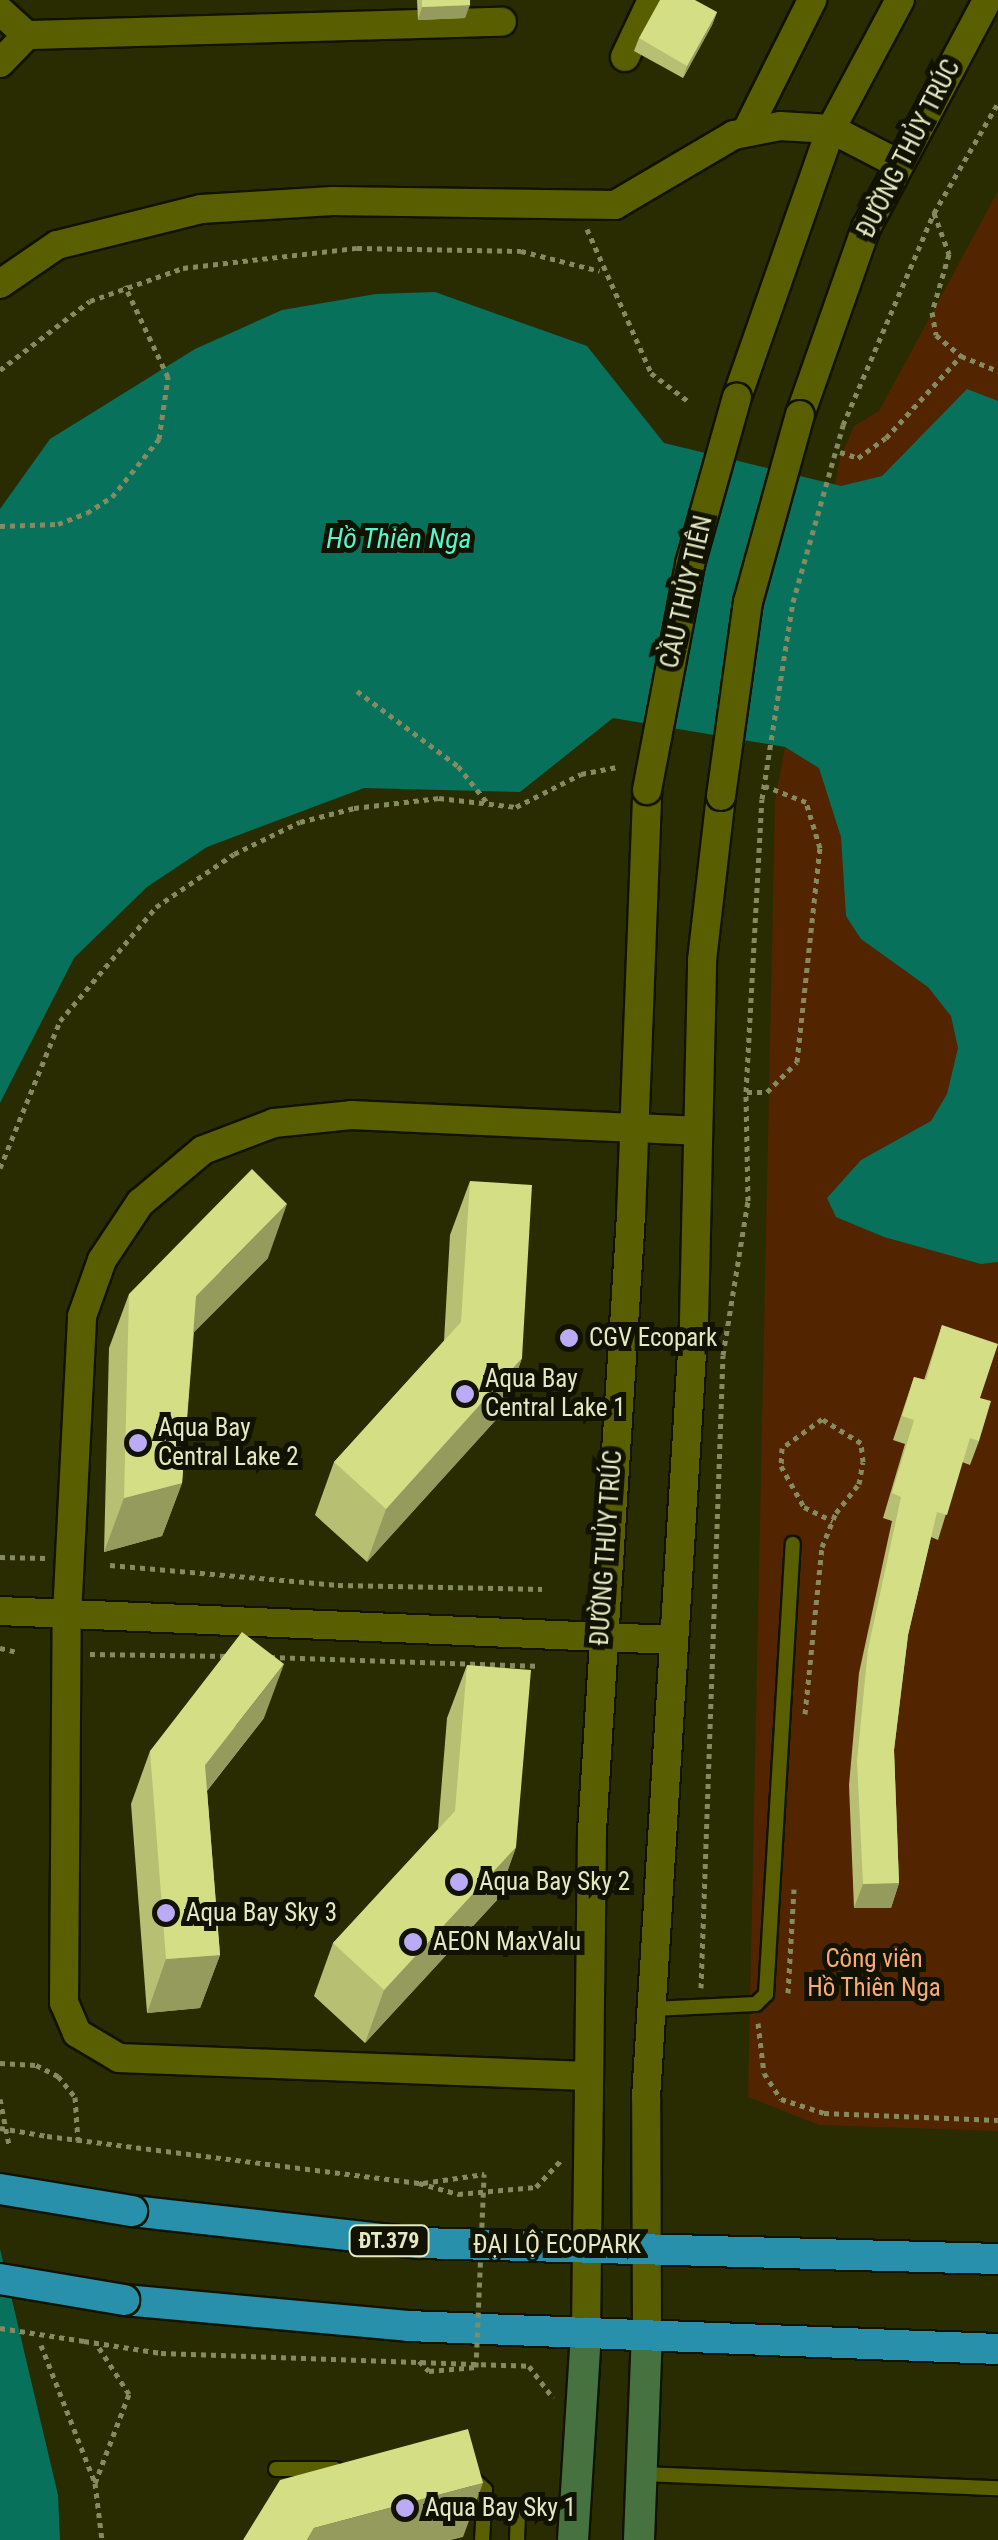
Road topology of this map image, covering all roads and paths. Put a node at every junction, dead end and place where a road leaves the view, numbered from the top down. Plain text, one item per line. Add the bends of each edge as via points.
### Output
1 (652, 0) edge
2 (812, 0) edge
3 (900, 0) edge
4 (987, 0) edge
5 (0, 11) edge
6 (502, 22) dead end
7 (28, 35) junction
8 (624, 57) dead end
9 (0, 63) edge
10 (998, 103) edge
11 (831, 129) junction
12 (746, 132) junction
13 (897, 163) junction
14 (579, 202) junction
15 (934, 213) junction
16 (600, 271) junction
17 (0, 284) edge
18 (125, 286) junction
19 (961, 356) junction
20 (0, 370) edge
21 (998, 371) edge
22 (690, 402) dead end
23 (840, 452) dead end
24 (0, 526) edge
25 (357, 691) dead end
26 (618, 767) dead end
27 (765, 786) dead end
28 (647, 790) joint
29 (489, 805) junction
30 (746, 1092) junction
31 (634, 1125) junction
32 (698, 1132) junction
33 (0, 1168) edge
34 (832, 1521) junction
35 (793, 1544) dead end
36 (0, 1557) edge
37 (49, 1558) dead end
38 (110, 1565) dead end
39 (542, 1589) dead end
40 (0, 1611) edge
41 (67, 1615) junction
42 (600, 1638) junction
43 (673, 1640) junction
44 (0, 1648) edge
45 (16, 1652) dead end
46 (87, 1654) dead end
47 (236, 1656) edge
48 (256, 1656) edge
49 (537, 1666) dead end
50 (803, 1731) dead end
51 (794, 1880) dead end
52 (787, 1997) dead end
53 (700, 2007) junction
54 (652, 2009) junction
55 (758, 2017) dead end
56 (0, 2063) edge
57 (587, 2076) junction
58 (0, 2098) edge
59 (998, 2120) edge
60 (0, 2128) edge
61 (78, 2140) junction
62 (10, 2144) dead end
63 (561, 2160) dead end
64 (419, 2183) junction
65 (0, 2189) edge
66 (586, 2246) junction
67 (648, 2246) junction
68 (998, 2259) edge
69 (0, 2279) edge
70 (0, 2328) edge
71 (586, 2332) junction
72 (647, 2335) junction
73 (96, 2343) junction
74 (41, 2346) dead end
75 (998, 2350) edge
76 (418, 2360) junction
77 (554, 2400) dead end
78 (276, 2469) dead end
79 (353, 2469) edge
80 (450, 2470) edge
81 (642, 2474) junction
82 (94, 2483) junction
83 (998, 2488) edge
84 (518, 2508) dead end
85 (102, 2540) edge
86 (482, 2540) edge
87 (516, 2540) edge
88 (572, 2540) edge
89 (639, 2540) edge

1 - 8 street
2 - 12 street
3 - 11 street
4 - 13 street, ĐƯỜNG THỦY TRÚC
5 - 7 street
6 - 7 street
7 - 9 street
10 - 15 path
11 - 12 street
11 - 13 street
11 - 28 street, CẦU THỦY TIÊN, bridge via 737,396 690,564
12 - 14 street via 615,205
13 - 32 street, ĐƯỜNG THỦY TRÚC, bridge via 866,228 800,414 748,602 702,960
14 - 16 path
14 - 17 street via 332,201 201,209 57,246
15 - 19 path via 950,254 932,312 936,336
15 - 30 path, bridge via 843,424 792,602 762,799
16 - 18 path via 521,251 357,248 184,268
16 - 22 path via 651,374
18 - 20 path via 90,301
18 - 24 path via 168,377 159,440 112,498 88,513 58,524
19 - 21 path
19 - 23 path via 886,438 858,458
25 - 29 path via 458,766
26 - 29 path via 581,774 516,807
27 - 30 path via 806,802 820,848 797,1062 767,1092
28 - 31 street, ĐƯỜNG THỦY TRÚC
29 - 33 path via 438,798 300,822 234,854 156,907 60,1021
30 - 53 path via 748,1201 723,1356
31 - 32 street
31 - 41 street via 350,1115 274,1123 203,1150 140,1204 102,1260 82,1316
31 - 42 street, ĐƯỜNG THỦY TRÚC
32 - 43 street via 694,1320
34 - 34 path via 804,1507 781,1466 782,1448 822,1419 861,1443 863,1462 860,1484
34 - 50 path via 822,1547
35 - 53 lane via 766,1994 756,2004
36 - 37 path
38 - 39 path via 338,1586
40 - 41 street
41 - 42 street
41 - 57 street via 64,2004 77,2033 119,2058
42 - 43 street
42 - 57 street, ĐƯỜNG THỦY TRÚC
43 - 54 street
44 - 45 path
46 - 47 path
48 - 49 path
51 - 52 path
53 - 54 lane
54 - 67 street
55 - 59 path via 764,2073 781,2099 824,2113
56 - 61 path via 36,2065 58,2076 75,2097
57 - 66 street, ĐƯỜNG THỦY TRÚC
58 - 62 path
60 - 61 path, bridge
61 - 64 path
63 - 64 path via 536,2186 507,2194 458,2194
64 - 76 path, bridge via 484,2174 476,2367 428,2371
65 - 66 highway, ĐẠI LỘ ECOPARK / ĐT.379, bridge via 322,2237
66 - 67 highway, ĐẠI LỘ ECOPARK / ĐT.379
66 - 71 street, ĐƯỜNG THỦY TRÚC
67 - 68 highway, ĐẠI LỘ ECOPARK / ĐT.379
67 - 72 street
69 - 71 highway, bridge via 124,2300 408,2326
70 - 73 path, bridge
71 - 72 highway
71 - 88 main road
72 - 75 highway
72 - 81 main road
73 - 76 path via 161,2353
73 - 82 path via 128,2394
74 - 82 path
76 - 77 path via 530,2366
78 - 79 lane
80 - 86 lane via 477,2479 485,2490
81 - 83 lane
81 - 89 main road
82 - 85 path
84 - 87 lane

